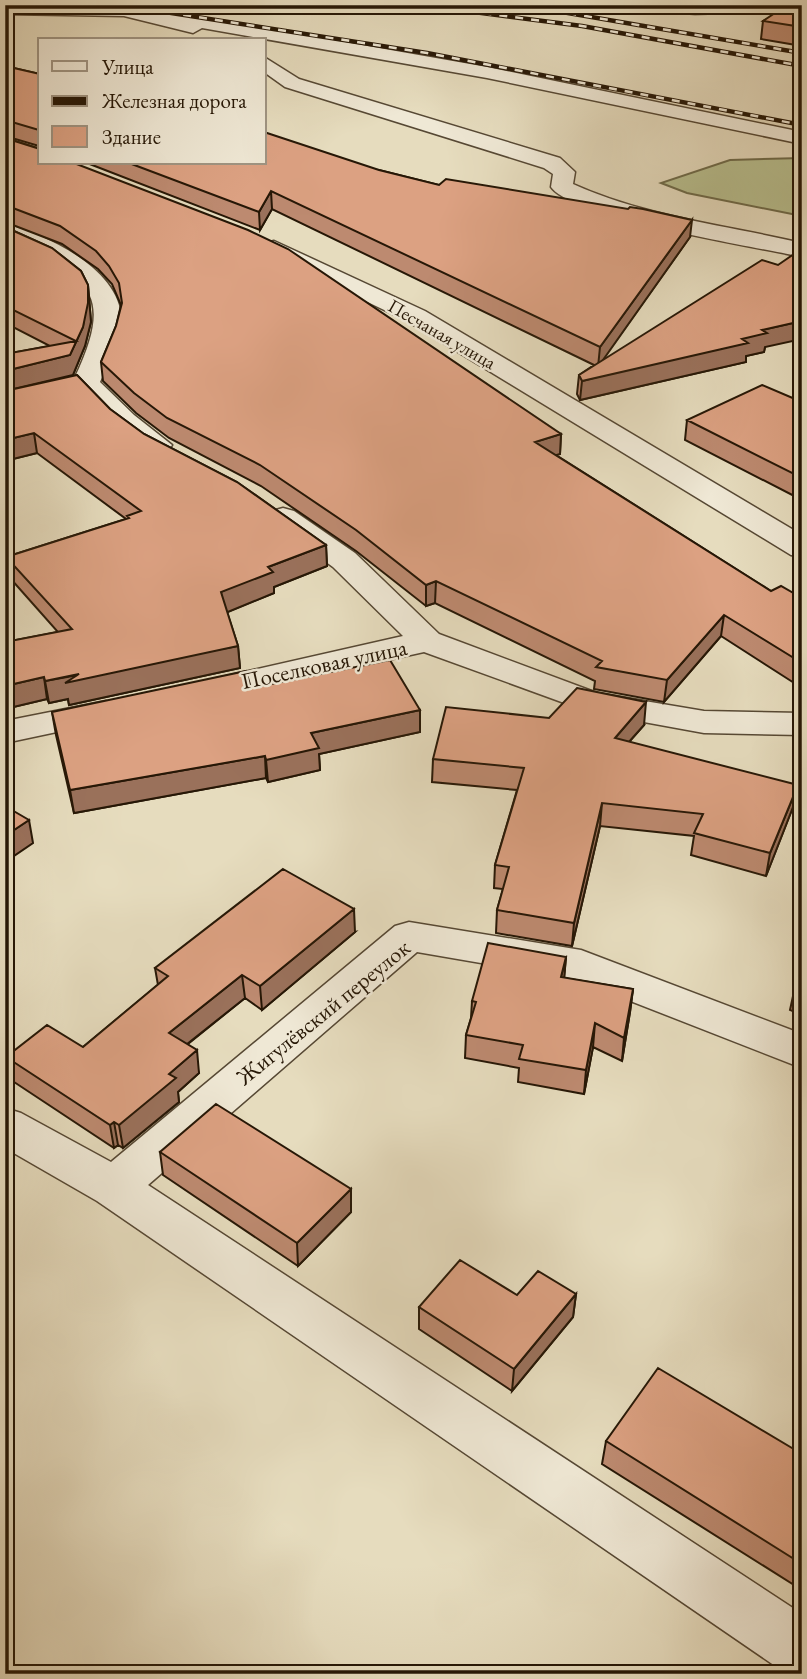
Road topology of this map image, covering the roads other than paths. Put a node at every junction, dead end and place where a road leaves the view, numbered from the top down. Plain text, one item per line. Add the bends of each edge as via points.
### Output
1 (5, 9) edge
2 (169, 18) junction
3 (219, 38) edge
4 (266, 64) edge
5 (802, 138) edge
6 (5, 231) edge
7 (246, 235) edge
8 (802, 250) edge
9 (86, 383) junction
10 (5, 402) edge
11 (180, 456) edge
12 (261, 501) edge
13 (802, 548) edge
14 (427, 641) junction
15 (173, 697) edge
16 (133, 706) edge
17 (802, 724) edge
18 (5, 732) edge
19 (802, 1052) edge
20 (5, 1126) edge
21 (114, 1187) junction
22 (802, 1649) edge

1 - 2 street via 93,8
2 - 3 street
2 - 5 street via 557,86
4 - 8 street via 292,83 552,163 564,172 562,187 575,194
6 - 9 street via 94,278 108,298 100,356
7 - 13 street, Песчаная улица via 416,316
9 - 10 street
9 - 11 street via 124,421
12 - 14 street via 344,560
14 - 15 street, Поселковая улица
14 - 17 street, Поселковая улица via 589,702 704,722
16 - 18 street
19 - 21 street, Жигулёвский переулок via 581,965 409,936
20 - 21 street
21 - 22 street

